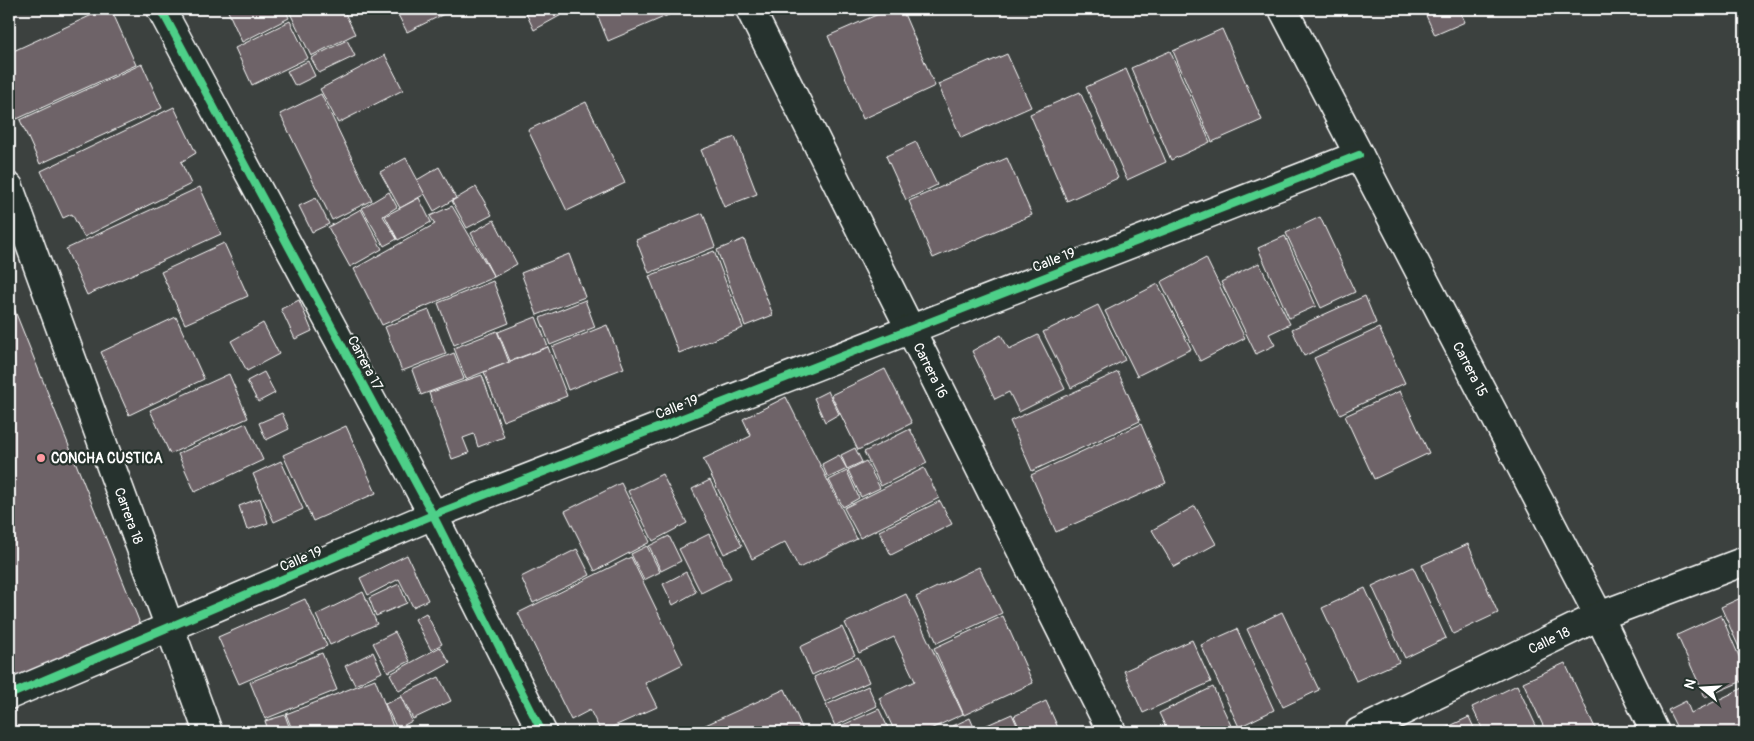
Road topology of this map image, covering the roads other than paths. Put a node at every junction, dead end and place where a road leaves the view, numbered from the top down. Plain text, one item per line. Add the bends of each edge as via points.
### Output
1 (161, 9) edge
2 (750, 9) edge
3 (1283, 9) edge
4 (1359, 155) junction
5 (9, 187) edge
6 (910, 330) junction
7 (433, 515) junction
8 (1745, 561) edge
9 (1599, 616) junction
10 (170, 629) junction
11 (9, 695) edge
12 (208, 732) edge
13 (542, 732) edge
14 (1112, 732) edge
15 (1359, 732) edge
16 (1655, 732) edge

1 - 7 street, Carrera 17
2 - 6 street, Carrera 16
3 - 4 street, Carrera 15
4 - 6 street, Calle 19
4 - 9 street, Carrera 15
5 - 10 street, Carrera 18
6 - 7 street, Calle 19
6 - 14 street, Carrera 16
7 - 10 street, Calle 19
7 - 13 street, Carrera 17
8 - 9 street, Calle 18
9 - 15 street, Calle 18
9 - 16 street, Carrera 15
10 - 11 street, Calle 19
10 - 12 street, Carrera 18

